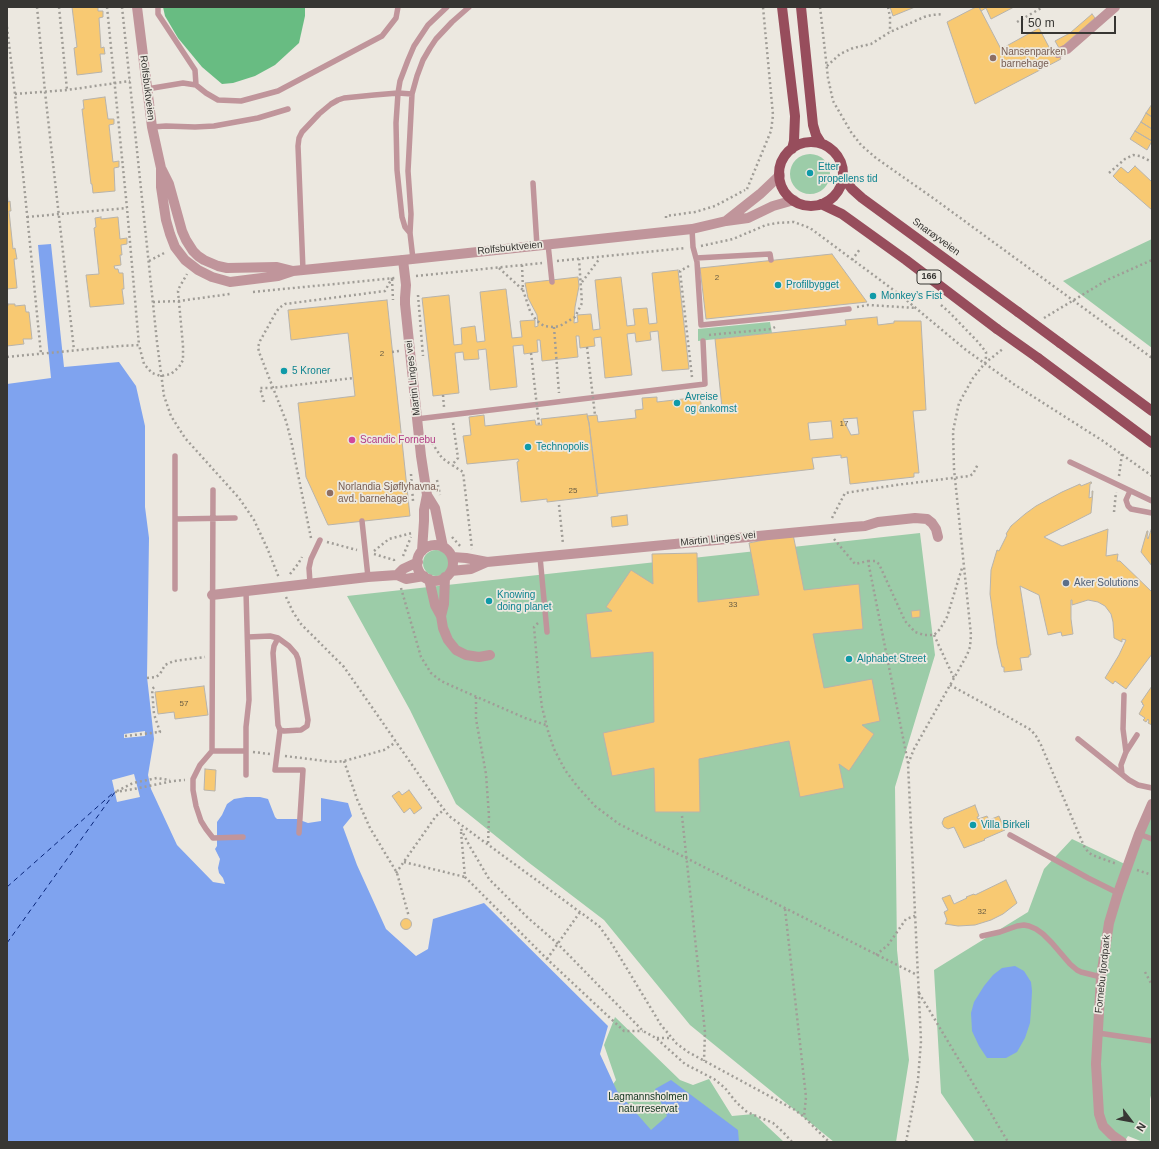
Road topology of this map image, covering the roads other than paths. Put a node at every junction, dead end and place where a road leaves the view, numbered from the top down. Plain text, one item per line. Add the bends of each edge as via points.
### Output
1 (137, 7) edge
2 (158, 7) edge
3 (398, 7) edge
4 (446, 7) edge
5 (469, 7) edge
6 (782, 7) edge
7 (801, 7) edge
8 (1115, 7) edge
9 (1058, 53) dead end
10 (196, 85) junction
11 (147, 89) junction
12 (398, 93) junction
13 (412, 94) junction
14 (288, 109) dead end
15 (152, 127) junction
16 (821, 143) junction
17 (792, 149) junction
18 (161, 168) junction
19 (780, 175) junction
20 (843, 177) junction
21 (533, 183) dead end
22 (794, 200) junction
23 (821, 204) junction
24 (726, 221) junction
25 (692, 229) junction
26 (410, 233) junction
27 (548, 244) junction
28 (537, 246) junction
29 (408, 260) junction
30 (696, 260) junction
31 (771, 260) dead end
32 (298, 270) junction
33 (552, 282) dead end
34 (849, 309) road end
35 (703, 341) road end
36 (1152, 411) edge
37 (418, 419) junction
38 (1152, 443) edge
39 (175, 456) dead end
40 (1070, 462) dead end
41 (213, 490) dead end
42 (1130, 491) junction
43 (427, 495) junction
44 (1152, 501) edge
45 (1152, 514) edge
46 (235, 518) dead end
47 (175, 519) junction
48 (212, 519) junction
49 (362, 521) dead end
50 (938, 537) dead end
51 (320, 540) road end
52 (443, 546) junction
53 (422, 551) junction
54 (452, 557) junction
55 (540, 557) junction
56 (418, 562) junction
57 (487, 562) junction
58 (448, 574) junction
59 (397, 575) junction
60 (368, 577) junction
61 (426, 578) junction
62 (310, 583) junction
63 (175, 589) dead end
64 (246, 591) junction
65 (212, 595) junction
66 (442, 616) junction
67 (546, 632) dead end
68 (248, 637) junction
69 (278, 638) junction
70 (490, 655) dead end
71 (1124, 694) dead end
72 (280, 730) junction
73 (1137, 735) dead end
74 (1078, 739) dead end
75 (212, 751) junction
76 (246, 751) junction
77 (1126, 752) junction
78 (1122, 774) junction
79 (246, 775) dead end
80 (1152, 788) edge
81 (1152, 804) edge
82 (299, 832) dead end
83 (1139, 834) junction
84 (1010, 836) dead end
85 (243, 837) dead end
86 (1152, 839) edge
87 (1118, 893) junction
88 (982, 936) dead end
89 (1101, 977) junction
90 (1098, 1033) junction
91 (1152, 1041) edge
92 (1122, 1142) edge

1 - 11 street, Rolfsbuktveien
2 - 10 lane via 158,14 195,70
3 - 10 lane via 396,18 382,36 278,91 241,102 218,100
4 - 12 lane via 414,46
5 - 13 lane via 430,48
6 - 17 main road via 794,116
7 - 16 main road, 166 via 813,124
8 - 9 street via 1067,49
10 - 11 lane via 182,83
11 - 15 street, Rolfsbuktveien
12 - 13 lane
12 - 26 lane via 398,176 402,217
12 - 32 lane via 338,100 319,114 300,135
13 - 26 lane via 408,171
14 - 15 lane via 258,118 214,126
15 - 18 street, Rolfsbuktveien
16 - 17 main road via 806,142
16 - 20 main road, 166 via 832,149 840,159
17 - 19 main road via 784,158
18 - 32 street, Rolfsbuktveien via 169,184 186,240 193,251 204,260 227,268 277,267
18 - 32 street, Rolfsbuktveien via 160,187 170,234 175,247 193,266 212,277 230,282 278,276
19 - 22 main road via 784,189
19 - 24 street, Rolfsbuktveien
20 - 23 main road via 838,191
20 - 36 main road, Snarøyveien / 166, bridge via 862,198
21 - 28 lane
22 - 23 main road, 166 via 807,205
22 - 24 street, Rolfsbuktveien via 773,206 748,218
23 - 38 main road, 166, bridge via 842,214 906,260
24 - 25 street, Rolfsbuktveien
25 - 27 street, Rolfsbuktveien
25 - 30 lane
26 - 29 lane
27 - 28 street, Rolfsbuktveien
27 - 33 lane
28 - 29 street, Rolfsbuktveien
29 - 32 street, Rolfsbuktveien
29 - 37 street, Martin Linges vei via 405,304
30 - 31 lane via 770,254
30 - 34 lane via 701,325 780,314
35 - 37 lane via 705,384
37 - 43 street, Martin Linges vei
39 - 47 lane
40 - 42 lane
41 - 48 lane
42 - 44 lane
42 - 45 lane via 1126,500 1128,506
43 - 52 street, Martin Linges vei via 435,508
43 - 53 street, Martin Linges vei
46 - 48 lane
47 - 48 lane
47 - 63 lane
48 - 65 lane
49 - 60 lane
50 - 55 street, Martin Linges vei via 932,523 922,518 878,522 865,526
51 - 62 lane via 309,568
52 - 53 street via 436,545
52 - 54 street
53 - 56 street
54 - 57 street, Martin Linges vei
54 - 58 street via 453,565
55 - 57 street, Martin Linges vei
55 - 67 lane
56 - 59 street via 403,568
56 - 61 street via 419,570
57 - 58 street, Martin Linges vei
58 - 61 street via 438,580
58 - 66 street
59 - 60 street
59 - 61 street via 406,579
60 - 62 street
61 - 66 street via 435,605
62 - 64 street via 281,583
64 - 65 street
64 - 68 lane
65 - 75 lane
66 - 70 street via 445,634 456,650 472,657
68 - 69 lane
68 - 76 lane via 249,700
69 - 72 lane via 273,653
69 - 72 lane via 296,654 308,720 301,730
71 - 77 lane via 1123,729
72 - 82 lane via 275,770 303,770
73 - 77 lane
74 - 78 lane
75 - 76 lane
75 - 85 lane via 200,765 193,779 196,806 201,821 213,838
76 - 79 lane
77 - 78 lane via 1121,765
78 - 80 lane via 1138,785
81 - 83 street, Fornebu fjordpark
83 - 86 lane
83 - 87 street, Fornebu fjordpark
84 - 87 lane
87 - 89 street, Fornebu fjordpark via 1109,923
88 - 89 lane via 1017,926 1030,926 1043,934 1077,970
89 - 90 street, Fornebu fjordpark
90 - 91 lane
90 - 92 street, Fornebu fjordpark via 1096,1064 1099,1114 1104,1126

